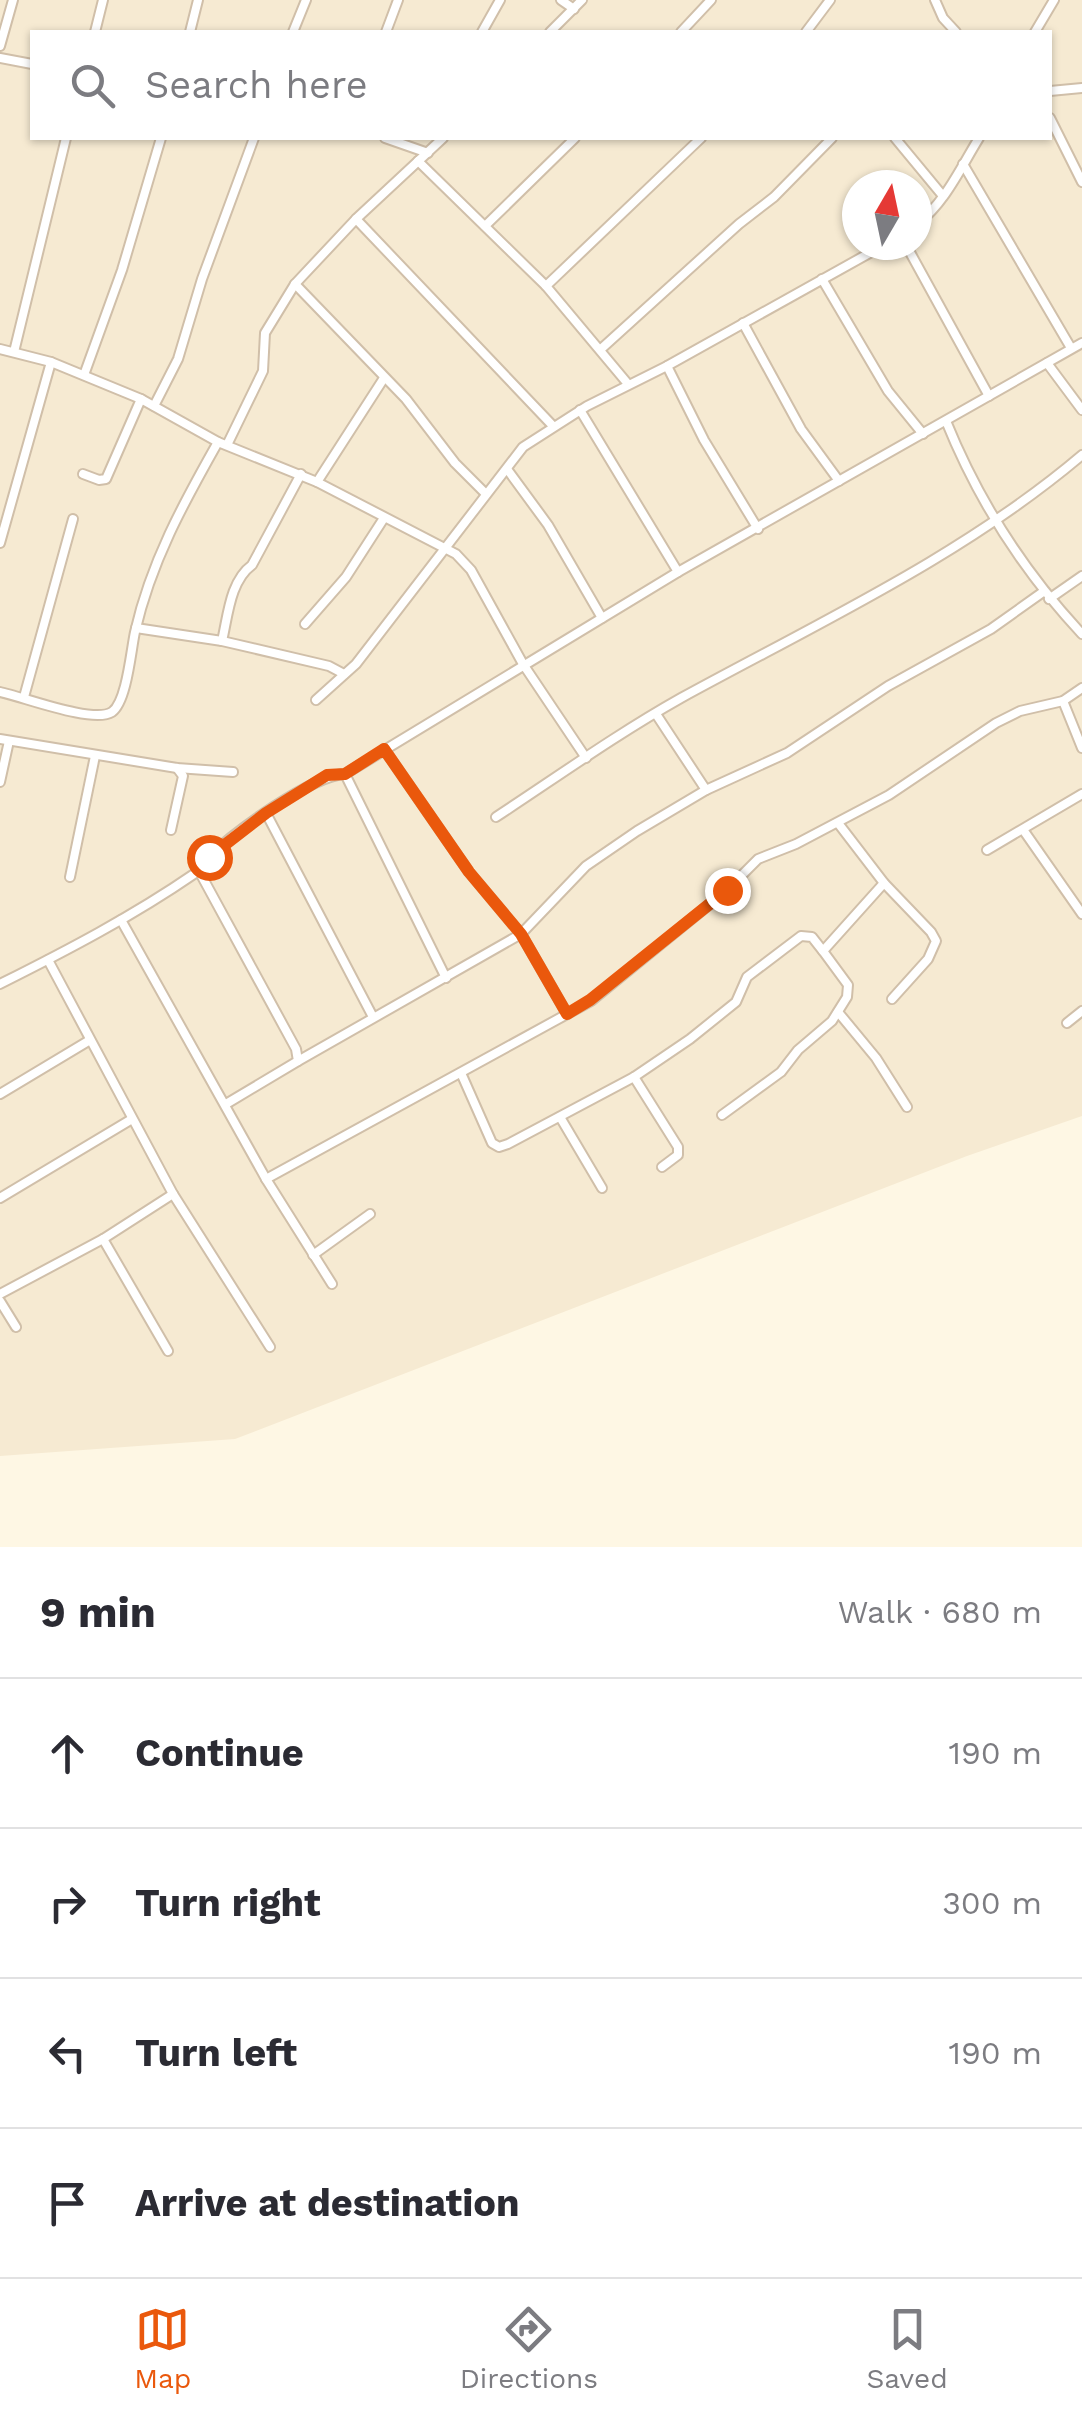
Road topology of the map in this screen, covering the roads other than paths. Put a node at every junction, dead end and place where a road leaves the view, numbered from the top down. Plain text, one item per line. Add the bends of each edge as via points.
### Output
1 (13, 0) edge
2 (104, 0) edge
3 (198, 0) edge
4 (306, 0) edge
5 (398, 0) edge
6 (500, 0) edge
7 (561, 0) edge
8 (582, 0) edge
9 (711, 0) edge
10 (830, 0) edge
11 (935, 0) edge
12 (1054, 0) edge
13 (574, 8) junction
14 (95, 30) edge
15 (190, 30) edge
16 (295, 30) edge
17 (387, 30) edge
18 (483, 30) edge
19 (552, 30) edge
20 (683, 30) edge
21 (808, 30) edge
22 (954, 30) edge
23 (1036, 30) edge
24 (0, 46) edge
25 (0, 58) edge
26 (30, 64) edge
27 (1082, 88) edge
28 (1052, 91) edge
29 (1052, 122) edge
30 (66, 140) edge
31 (161, 140) edge
32 (253, 140) edge
33 (391, 140) edge
34 (442, 140) edge
35 (573, 140) edge
36 (699, 140) edge
37 (830, 140) edge
38 (897, 140) edge
39 (978, 140) edge
40 (428, 153) junction
41 (418, 161) junction
42 (963, 164) junction
43 (1082, 182) edge
44 (944, 196) junction
45 (932, 211) edge
46 (356, 219) junction
47 (485, 226) junction
48 (857, 260) edge
49 (914, 260) edge
50 (822, 280) junction
51 (295, 284) junction
52 (546, 286) junction
53 (743, 323) junction
54 (1082, 343) edge
55 (1071, 348) junction
56 (602, 349) junction
57 (0, 350) edge
58 (14, 352) junction
59 (51, 362) junction
60 (1047, 363) junction
61 (667, 366) junction
62 (84, 375) junction
63 (384, 378) junction
64 (628, 384) junction
65 (989, 396) junction
66 (141, 399) junction
67 (154, 406) junction
68 (580, 410) junction
69 (1082, 410) edge
70 (946, 420) junction
71 (553, 426) junction
72 (923, 434) junction
73 (222, 443) junction
74 (1082, 455) edge
75 (507, 469) junction
76 (83, 474) dead end
77 (300, 474) junction
78 (839, 481) junction
79 (318, 482) junction
80 (486, 494) junction
81 (384, 518) junction
82 (74, 519) dead end
83 (997, 522) junction
84 (758, 529) junction
85 (0, 542) edge
86 (444, 549) junction
87 (678, 572) junction
88 (1082, 576) edge
89 (1046, 596) junction
90 (602, 618) junction
91 (305, 624) dead end
92 (136, 628) junction
93 (1082, 634) edge
94 (222, 641) junction
95 (523, 664) junction
96 (344, 674) junction
97 (1082, 688) edge
98 (0, 692) edge
99 (24, 696) junction
100 (316, 700) dead end
101 (1064, 701) junction
102 (656, 714) junction
103 (4, 740) edge
104 (1082, 748) edge
105 (384, 749) junction
106 (96, 756) junction
107 (586, 758) junction
108 (177, 768) junction
109 (233, 772) dead end
110 (345, 774) junction
111 (0, 782) edge
112 (706, 790) junction
113 (1082, 794) edge
114 (266, 813) junction
115 (496, 817) dead end
116 (838, 823) junction
117 (171, 830) dead end
118 (1024, 831) junction
119 (987, 850) dead end
120 (199, 871) junction
121 (70, 877) dead end
122 (884, 883) junction
123 (1082, 914) edge
124 (121, 920) junction
125 (521, 934) junction
126 (824, 951) junction
127 (48, 960) junction
128 (446, 978) junction
129 (0, 984) edge
130 (892, 999) dead end
131 (1082, 1011) edge
132 (838, 1012) junction
133 (567, 1014) junction
134 (373, 1016) junction
135 (1067, 1023) dead end
136 (90, 1040) junction
137 (298, 1061) junction
138 (461, 1073) junction
139 (634, 1076) junction
140 (0, 1094) edge
141 (226, 1104) junction
142 (907, 1107) dead end
143 (722, 1115) dead end
144 (560, 1116) junction
145 (132, 1119) junction
146 (662, 1167) dead end
147 (266, 1179) junction
148 (602, 1188) dead end
149 (173, 1194) junction
150 (0, 1198) edge
151 (370, 1214) dead end
152 (103, 1239) junction
153 (313, 1255) junction
154 (332, 1284) dead end
155 (0, 1297) edge
156 (16, 1328) dead end
157 (270, 1347) dead end
158 (168, 1352) dead end

1 - 24 street
2 - 14 street
3 - 15 street
4 - 16 street
5 - 17 street
6 - 18 street
7 - 13 street
8 - 13 street
9 - 20 street
10 - 21 street
11 - 22 street
12 - 23 street
13 - 19 street
25 - 26 street
27 - 28 street
29 - 43 street
30 - 58 street
31 - 62 street
32 - 67 street via 178,359
33 - 40 street
34 - 40 street
35 - 47 street
36 - 52 street
37 - 56 street
38 - 44 street
39 - 42 street
40 - 41 street
41 - 46 street
41 - 47 street
42 - 44 street
42 - 55 street
44 - 45 street
46 - 51 street
46 - 71 street
47 - 52 street
48 - 50 street
49 - 65 street
50 - 53 street
50 - 72 street via 873,368
51 - 63 street
51 - 73 street via 265,333 263,371
52 - 56 street
53 - 61 street
53 - 78 street via 801,429
54 - 55 street
55 - 60 street
56 - 64 street
57 - 58 street
58 - 59 street
59 - 62 street
59 - 85 street
60 - 65 street
60 - 69 street
61 - 64 street
61 - 84 street
62 - 66 street
63 - 79 street
63 - 80 street
64 - 68 street
65 - 70 street
66 - 67 street
66 - 76 street via 106,478
67 - 73 street
68 - 71 street
68 - 87 street
70 - 72 street
70 - 83 street via 966,472
71 - 75 street via 523,447
72 - 78 street
73 - 77 street
73 - 92 street via 166,535
74 - 83 street
75 - 80 street
75 - 90 street
77 - 79 street
77 - 94 street via 235,586
78 - 84 street
79 - 81 street
80 - 86 street
81 - 86 street
81 - 91 street
82 - 99 street
83 - 89 street
83 - 102 street
84 - 87 street
86 - 95 street via 471,570
86 - 96 street
87 - 90 street
88 - 89 street
89 - 93 street
89 - 112 street via 787,752
90 - 95 street
92 - 94 street
92 - 99 street via 120,701 111,712 94,716
94 - 96 street
95 - 105 street
95 - 107 street
96 - 100 street
97 - 101 street
98 - 99 street
101 - 104 street
101 - 116 street via 996,723
102 - 107 street
102 - 112 street
103 - 106 street
103 - 111 street
105 - 110 street
105 - 125 street
106 - 108 street
106 - 121 street
107 - 115 street
108 - 109 street
108 - 117 street via 183,776
110 - 114 street via 327,775
110 - 128 street
112 - 125 street via 586,866
113 - 118 street
114 - 120 street
114 - 134 street
116 - 122 street
116 - 133 street via 758,859 697,915
118 - 119 street
118 - 123 street
120 - 124 street
120 - 137 street
122 - 126 street
122 - 130 street via 936,942
124 - 127 street
124 - 141 street
125 - 128 street
125 - 133 street
126 - 132 street via 848,985
126 - 139 street via 812,937 801,936 748,977 736,1002
127 - 129 street
127 - 136 street
128 - 134 street
131 - 135 street
132 - 142 street
132 - 143 street via 781,1072
133 - 138 street
134 - 137 street
136 - 140 street
136 - 145 street
137 - 141 street
138 - 144 street via 498,1147
138 - 147 street
139 - 144 street
139 - 146 street via 678,1147
141 - 147 street
144 - 148 street
145 - 149 street
145 - 150 street
147 - 153 street
149 - 152 street
149 - 157 street
151 - 153 street
152 - 155 street
152 - 158 street
153 - 154 street
155 - 156 street

